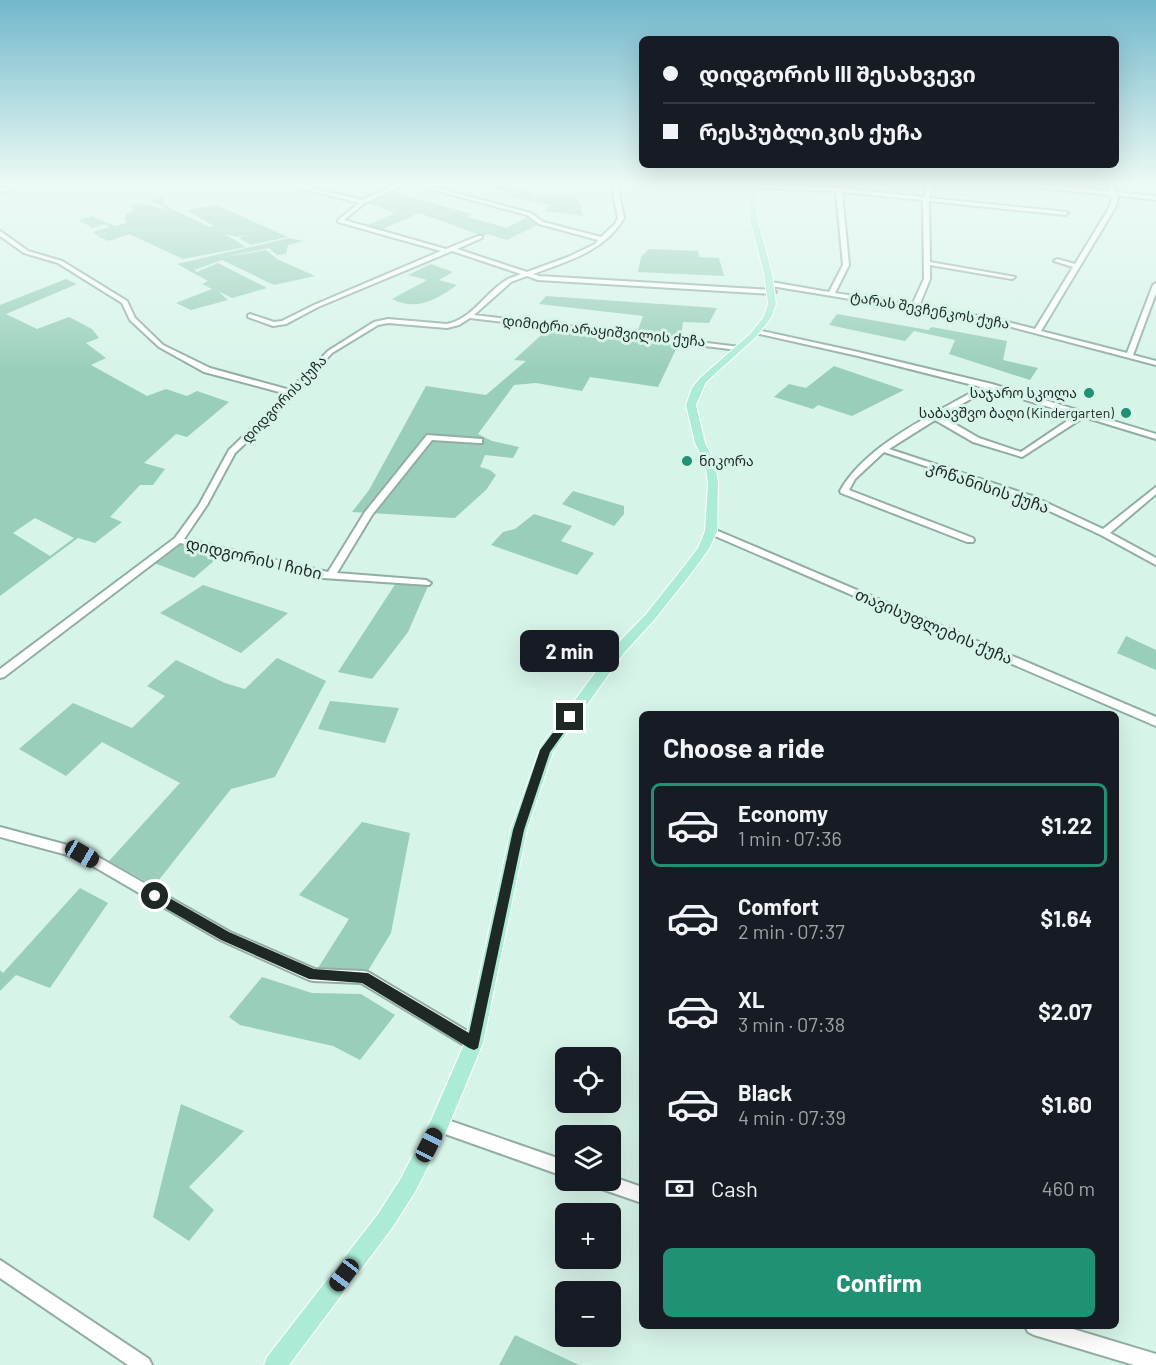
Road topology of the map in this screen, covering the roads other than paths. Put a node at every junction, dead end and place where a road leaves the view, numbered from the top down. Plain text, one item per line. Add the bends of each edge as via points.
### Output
1 (19, 247) edge
2 (437, 247) edge
3 (457, 247) edge
4 (593, 247) edge
5 (760, 247) edge
6 (844, 247) edge
7 (927, 247) edge
8 (1088, 247) edge
9 (449, 250) junction
10 (1057, 261) dead end
11 (927, 263) junction
12 (1076, 266) junction
13 (525, 274) junction
14 (1012, 277) dead end
15 (1156, 285) edge
16 (772, 288) junction
17 (832, 292) junction
18 (915, 307) junction
19 (249, 316) dead end
20 (469, 316) junction
21 (757, 332) junction
22 (1037, 332) junction
23 (738, 348) junction
24 (1129, 356) junction
25 (1156, 363) edge
26 (989, 387) junction
27 (292, 393) junction
28 (1083, 414) junction
29 (936, 417) junction
30 (1156, 437) edge
31 (479, 441) dead end
32 (882, 449) junction
33 (1156, 490) edge
34 (711, 531) junction
35 (1104, 533) junction
36 (178, 540) junction
37 (970, 540) dead end
38 (1156, 562) edge
39 (330, 576) junction
40 (426, 583) dead end
41 (0, 674) edge
42 (1156, 722) edge
43 (0, 832) edge
44 (474, 1043) junction
45 (439, 1125) junction
46 (555, 1165) edge
47 (621, 1188) edge
48 (639, 1195) edge
49 (0, 1268) edge
50 (1044, 1329) edge
51 (1156, 1363) edge
52 (143, 1365) edge
53 (275, 1365) edge

1 - 27 street via 60,262 125,302 132,319 161,346 207,370
2 - 9 street, ტარას შევჩენკოს ქუჩა
3 - 9 street
4 - 13 street, დიდგორის ქუჩა
5 - 16 main road
6 - 17 street via 846,265
7 - 11 street
8 - 12 street
9 - 13 street, ტარას შევჩენკოს ქუჩა
9 - 19 street via 284,322 273,324
10 - 12 street
11 - 14 street
11 - 18 street via 927,279
12 - 22 street
13 - 16 street, ტარას შევჩენკოს ქუჩა via 601,283
13 - 20 street, დიდგორის ქუჩა via 503,285
15 - 24 street
16 - 17 street, ტარას შევჩენკოს ქუჩა
16 - 21 main road via 771,311
17 - 18 street, ტარას შევჩენკოს ქუჩა
18 - 22 street, ტარას შევჩენკოს ქუჩა
20 - 23 street, დიმიტრი არაყიშვილის ქუჩა
20 - 27 street, დიდგორის ქუჩა via 447,326 376,323 330,352
21 - 23 main road
21 - 26 street via 898,362
22 - 24 street, ტარას შევჩენკოს ქუჩა
23 - 34 main road via 703,380 691,405 700,443 710,463
24 - 25 street, ტარას შევჩენკოს ქუჩა
26 - 28 street
26 - 29 street
27 - 36 street, დიდგორის ქუჩა via 232,452 203,505
28 - 29 street via 1022,455 976,440
28 - 30 street
29 - 32 street
31 - 39 street, დიდგორის I ჩიხი via 430,436 368,514
32 - 35 street, კრწანისის ქუჩა via 1029,498
32 - 37 street via 846,482 844,491
33 - 35 street
34 - 42 street, თავისუფლების ქუჩა
34 - 44 main road via 697,557 619,650 546,750 519,830
35 - 38 street, კრწანისის ქუჩა
36 - 39 street, დიდგორის I ჩიხი
36 - 41 street, დიდგორის ქუჩა
39 - 40 street, დიდგორის I ჩიხი
43 - 44 street via 82,854 225,936 314,975 363,977
44 - 45 main road
45 - 46 street
45 - 53 main road via 384,1221
47 - 48 street
49 - 52 street
50 - 51 street

